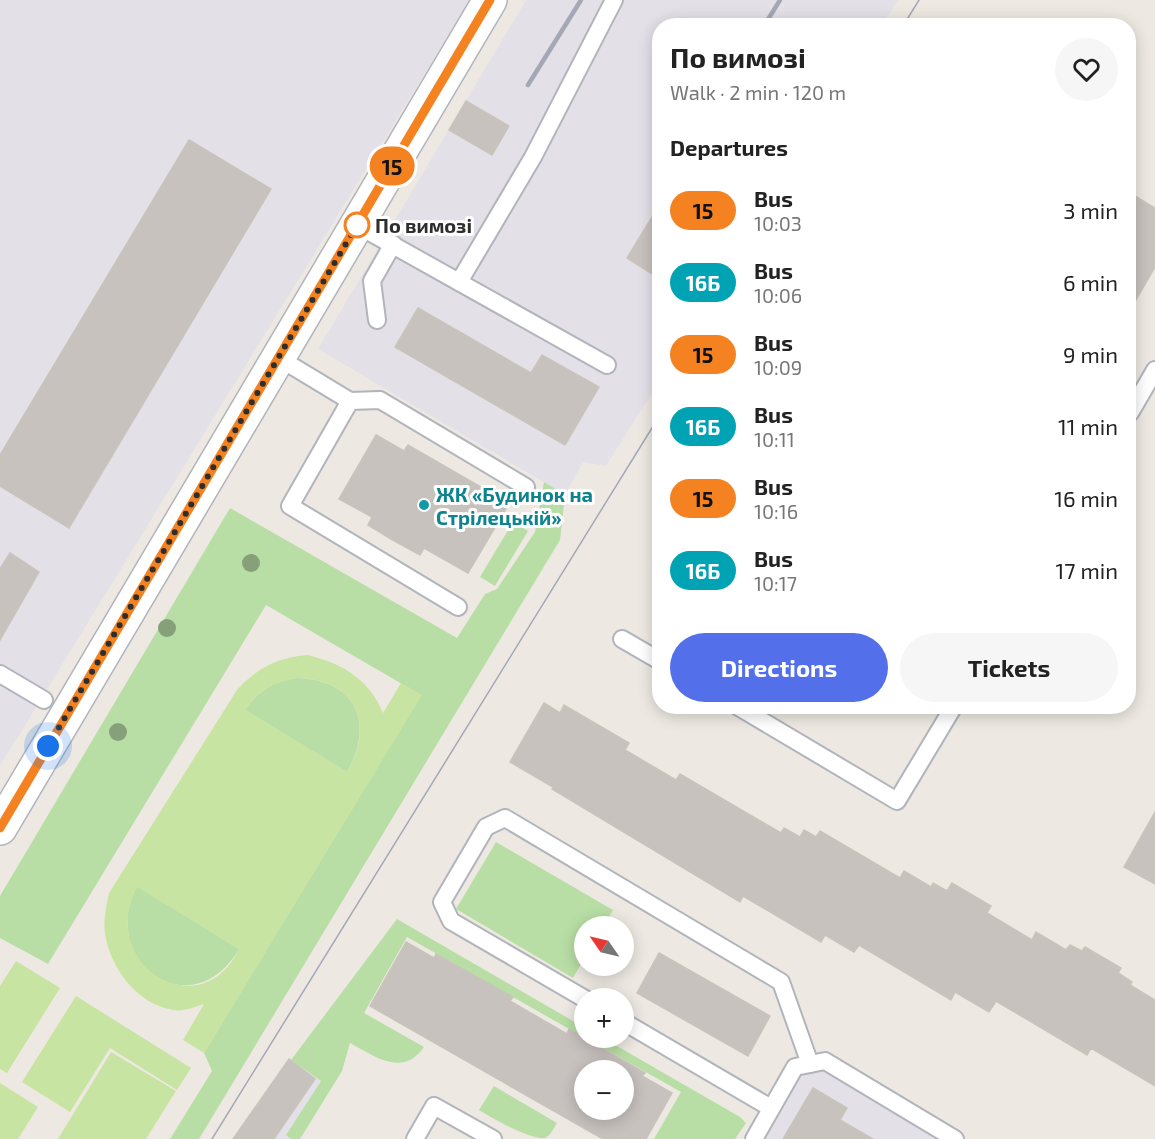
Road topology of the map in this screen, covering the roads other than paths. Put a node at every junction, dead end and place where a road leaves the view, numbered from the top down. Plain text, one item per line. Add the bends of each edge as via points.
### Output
1 (490, 0) edge
2 (614, 0) edge
3 (357, 225) junction
4 (393, 244) junction
5 (459, 282) junction
6 (377, 320) dead end
7 (279, 358) junction
8 (607, 365) dead end
9 (1155, 370) edge
10 (350, 401) junction
11 (1136, 403) edge
12 (526, 487) dead end
13 (458, 607) dead end
14 (622, 639) dead end
15 (652, 656) edge
16 (0, 674) edge
17 (44, 700) dead end
18 (750, 714) edge
19 (949, 714) edge
20 (0, 828) edge
21 (574, 993) edge
22 (634, 1028) edge
23 (810, 1064) junction
24 (771, 1108) junction
25 (415, 1139) edge
26 (493, 1139) edge
27 (754, 1139) edge
28 (956, 1139) edge

1 - 3 main road
2 - 5 lane via 533,157
3 - 4 lane
3 - 7 main road
4 - 5 lane
4 - 6 lane via 372,281
5 - 8 lane
7 - 10 lane
7 - 20 main road
9 - 11 lane
10 - 12 lane via 380,400
10 - 13 lane via 290,506
14 - 15 lane
16 - 17 lane
18 - 19 lane via 897,801
21 - 23 lane via 451,921 442,902 486,827 505,818 781,982
22 - 24 lane
23 - 24 lane via 795,1067
23 - 28 lane via 825,1061
24 - 27 lane
25 - 26 lane via 434,1106

